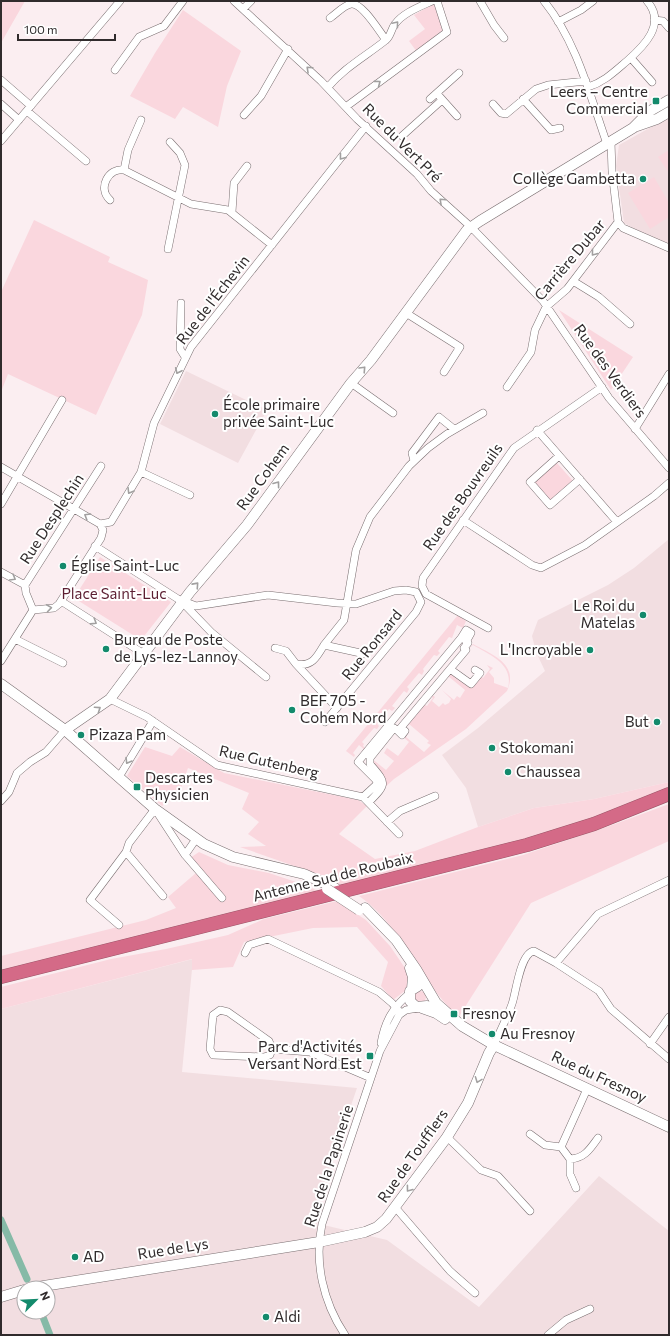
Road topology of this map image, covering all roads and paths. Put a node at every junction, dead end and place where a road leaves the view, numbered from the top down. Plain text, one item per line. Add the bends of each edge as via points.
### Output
1 (120, 1) edge
2 (183, 1) edge
3 (234, 1) edge
4 (251, 1) edge
5 (432, 1) edge
6 (437, 1) edge
7 (480, 1) edge
8 (544, 1) edge
9 (593, 1) edge
10 (647, 1) edge
11 (243, 9) junction
12 (330, 18) dead end
13 (654, 20) junction
14 (558, 22) junction
15 (669, 28) edge
16 (504, 38) dead end
17 (386, 40) junction
18 (288, 49) junction
19 (630, 58) junction
20 (115, 70) dead end
21 (459, 73) dead end
22 (1, 80) edge
23 (652, 82) dead end
24 (587, 84) junction
25 (328, 87) junction
26 (436, 93) junction
27 (430, 99) dead end
28 (523, 99) junction
29 (442, 100) junction
30 (669, 100) edge
31 (1, 104) edge
32 (493, 104) dead end
33 (347, 106) junction
34 (29, 108) junction
35 (669, 112) edge
36 (244, 115) dead end
37 (457, 116) dead end
38 (19, 120) junction
39 (141, 120) dead end
40 (366, 126) junction
41 (560, 128) dead end
42 (633, 128) junction
43 (402, 136) dead end
44 (1, 141) edge
45 (170, 142) dead end
46 (609, 143) junction
47 (86, 161) dead end
48 (247, 166) dead end
49 (124, 170) junction
50 (178, 198) junction
51 (110, 200) dead end
52 (232, 212) junction
53 (618, 222) junction
54 (471, 227) junction
55 (272, 245) junction
56 (669, 248) edge
57 (168, 249) dead end
58 (573, 281) junction
59 (181, 303) dead end
60 (548, 305) junction
61 (406, 314) junction
62 (630, 324) dead end
63 (185, 357) junction
64 (444, 372) dead end
65 (669, 374) edge
66 (351, 383) junction
67 (507, 387) dead end
68 (602, 387) junction
69 (62, 400) dead end
70 (393, 413) dead end
71 (483, 413) dead end
72 (454, 429) junction
73 (635, 429) junction
74 (537, 430) junction
75 (560, 456) junction
76 (414, 461) junction
77 (101, 466) dead end
78 (1, 467) edge
79 (669, 468) edge
80 (141, 472) junction
81 (17, 477) junction
82 (580, 479) junction
83 (669, 483) edge
84 (190, 495) dead end
85 (1, 504) edge
86 (74, 508) junction
87 (463, 520) junction
88 (617, 522) junction
89 (100, 524) junction
90 (95, 546) junction
91 (1, 572) edge
92 (24, 585) junction
93 (422, 594) junction
94 (62, 601) junction
95 (182, 602) junction
96 (348, 604) junction
97 (33, 610) junction
98 (474, 620) junction
99 (488, 628) dead end
100 (468, 631) junction
101 (15, 639) junction
102 (324, 645) junction
103 (275, 648) dead end
104 (144, 654) junction
105 (365, 654) dead end
106 (1, 661) edge
107 (63, 663) dead end
108 (296, 664) junction
109 (450, 669) junction
110 (478, 676) dead end
111 (266, 677) dead end
112 (1, 684) edge
113 (110, 699) junction
114 (337, 708) junction
115 (153, 721) junction
116 (325, 722) dead end
117 (66, 730) junction
118 (118, 777) junction
119 (669, 794) edge
120 (435, 796) dead end
121 (366, 799) junction
122 (669, 800) edge
123 (1, 801) edge
124 (155, 809) junction
125 (387, 822) junction
126 (399, 834) dead end
127 (194, 841) junction
128 (126, 852) junction
129 (185, 855) junction
130 (669, 880) edge
131 (163, 896) dead end
132 (222, 898) dead end
133 (362, 909) junction
134 (119, 925) dead end
135 (245, 953) dead end
136 (556, 963) junction
137 (1, 977) edge
138 (1, 981) edge
139 (411, 991) junction
140 (429, 992) junction
141 (396, 1007) junction
142 (420, 1008) junction
143 (401, 1013) junction
144 (669, 1016) edge
145 (650, 1044) junction
146 (494, 1045) junction
147 (272, 1049) junction
148 (380, 1051) junction
149 (669, 1059) edge
150 (371, 1078) junction
151 (587, 1089) junction
152 (669, 1127) edge
153 (530, 1134) dead end
154 (447, 1137) junction
155 (598, 1138) dead end
156 (560, 1147) junction
157 (570, 1159) junction
158 (576, 1188) dead end
159 (395, 1207) junction
160 (530, 1211) dead end
161 (319, 1242) junction
162 (56, 1284) edge
163 (16, 1292) edge
164 (475, 1293) dead end
165 (1, 1297) edge
166 (590, 1309) dead end
167 (345, 1335) edge
168 (548, 1335) edge

1 - 34 street
2 - 20 street via 164,26 139,37
3 - 11 street, Rue du Vert Pré
4 - 11 street
17 -> 5 street via 398,21
33 -> 6 street via 447,32
7 - 16 street
8 - 14 street, Carrière Dubar
9 - 14 street
10 - 13 street via 653,10
11 - 18 street, Rue du Vert Pré
12 - 17 street via 350,4 357,4
13 - 15 street via 662,21
13 - 19 street via 648,41
14 - 24 street, Carrière Dubar
17 - 25 street via 339,75
25 -> 18 street, Rue du Vert Pré
18 - 36 street via 261,96
19 - 23 street
19 - 24 street via 602,82
21 - 26 street
22 - 34 street
24 - 28 street via 541,87
24 - 46 street, Carrière Dubar
25 - 33 street, Rue du Vert Pré
26 - 27 street
26 - 29 street
28 - 32 street via 506,114 501,113
28 - 41 street via 551,130
29 - 37 street
29 - 43 street
30 - 42 street via 650,111
31 - 38 street
33 - 40 street, Rue du Vert Pré
34 - 38 street
34 - 47 street
35 - 42 street
38 - 44 street
39 - 49 street via 128,150
54 -> 40 street, Rue du Vert Pré
40 -> 55 street, Rue de l'Échevin
42 - 46 street, Rue Cohem
45 - 50 street via 180,153 185,165
46 - 53 street, Carrière Dubar
46 - 54 street, Rue Cohem
48 - 52 street via 234,183
49 - 50 street
49 - 51 street via 119,169 111,173 104,187 104,194
50 - 52 street via 192,204 219,207
50 - 57 street
52 - 55 street
53 - 56 street via 623,228
53 -> 58 street, Carrière Dubar
54 - 60 street, Rue du Vert Pré
54 - 61 street, Rue Cohem
55 - 63 street, Rue de l'Échevin via 193,343
58 - 60 street, Carrière Dubar
58 - 62 street via 599,297
59 - 63 street via 180,348
60 - 67 street, Carrière Dubar via 535,330 531,352
60 - 68 street, Rue des Verdiers
61 - 64 street via 460,347
66 -> 61 street, Rue Cohem
63 -> 80 street, Rue de l'Échevin via 154,423
65 - 73 street
66 - 70 street
95 -> 66 street, Rue Cohem via 246,525
68 - 73 street, Rue des Verdiers
68 - 74 street, Rue des Bouvreuils
69 - 81 street
71 - 72 street
72 - 76 street
72 - 76 street via 439,417 412,453
73 - 79 street, Rue des Verdiers
74 - 75 street
74 - 87 street, Rue des Bouvreuils via 510,452
75 - 82 street
75 - 82 street via 530,482 550,505
76 - 96 street via 370,517 362,532 353,563
77 - 86 street, Rue Desplechin
78 - 81 street
80 - 84 street
80 -> 89 street, Rue de l'Échevin via 110,522
81 - 85 street
81 - 86 street
82 - 88 street
83 - 88 street
89 -> 86 street
86 - 92 street, Rue Desplechin
87 - 88 street via 532,565 541,568 585,545
87 - 93 street, Rue des Bouvreuils via 423,578
89 - 90 street via 103,534
90 - 94 street
90 - 95 street
91 -> 92 street
92 - 97 street
93 - 96 street via 413,590 401,590 381,594 361,603
93 - 98 street
93 - 114 street, Rue Ronsard via 416,612
97 -> 94 street via 54,608
94 -> 104 street
95 - 96 street via 196,606 273,596
95 - 104 street, Rue Cohem
95 - 111 street via 211,632
96 - 102 street via 342,624
97 - 101 street
98 - 99 street
98 - 100 street
100 - 109 street via 471,633 464,648 466,650
100 - 121 street via 466,630 358,762 377,782
101 - 106 street
101 - 107 street
102 - 105 street, Rue Ronsard
102 - 108 street via 314,662 306,665
103 - 108 street via 286,651
104 - 113 street, Rue Cohem
108 - 114 street
109 - 110 street via 471,684
109 - 121 street via 402,731 394,728 370,758 370,764 381,775 383,782 381,790
112 - 117 street
113 - 115 street, Rue Gutenberg
117 -> 113 street, Rue Cohem
114 - 116 street, Rue Ronsard
115 -> 118 street
115 - 121 street, Rue Gutenberg via 217,765
117 - 118 street
117 - 123 street via 46,752 18,773 9,792
118 - 124 street
119 - 137 highway, Antenne Sud de Roubaix via 594,824 520,847
120 - 125 street via 400,811
121 - 125 street
122 - 138 highway, Antenne Sud de Roubaix via 509,855
124 - 127 street via 171,827
124 - 128 street via 129,843
124 - 129 street
125 - 126 street
127 - 129 street
127 - 133 street, bridge via 229,862 331,889
128 - 131 street
128 - 134 street via 90,900
129 - 132 street
130 - 136 street via 600,912
133 - 139 street via 411,970
133 - 140 street, Rue du Fresnoy via 396,940
135 - 141 street via 249,945 268,939 371,988
136 - 145 street via 599,991 611,1009
136 - 146 street via 537,952 528,953 518,978 512,1005
139 - 140 street via 419,985
139 - 141 street, Rue de la Papinerie
139 - 142 street via 410,1001
140 - 142 street via 429,1004
140 - 146 street, Rue du Fresnoy via 440,1008 462,1026
141 - 143 street
141 - 148 street, Rue de la Papinerie via 387,1020
142 - 143 street via 408,1009
142 - 146 street, Rue du Fresnoy via 436,1013 476,1039
143 - 148 street, Rue de la Papinerie via 394,1021
144 - 145 street
145 - 149 street
146 - 151 street, Rue du Fresnoy
146 -> 154 street, Rue de Toufflers via 471,1098
147 - 147 street via 270,1055 264,1057 214,1055 210,1049 213,1015 220,1010 228,1012 269,1041
147 - 150 street via 310,1052
148 - 150 street, Rue de la Papinerie
150 - 161 street, Rue de la Papinerie via 325,1211
151 - 152 street, Rue du Fresnoy
151 - 156 street
153 - 156 street via 545,1145
154 -> 159 street, Rue de Toufflers
154 - 160 street via 481,1170 498,1176
155 - 157 street via 586,1154
156 - 157 street
157 - 158 street via 570,1174
159 - 161 street, Rue de Toufflers via 382,1224 372,1229
159 - 164 street via 450,1271
161 - 162 street, Rue de Lys
161 - 167 street, Rue de la Papinerie via 320,1269 326,1295
163 - 165 street
166 - 168 street via 566,1320

